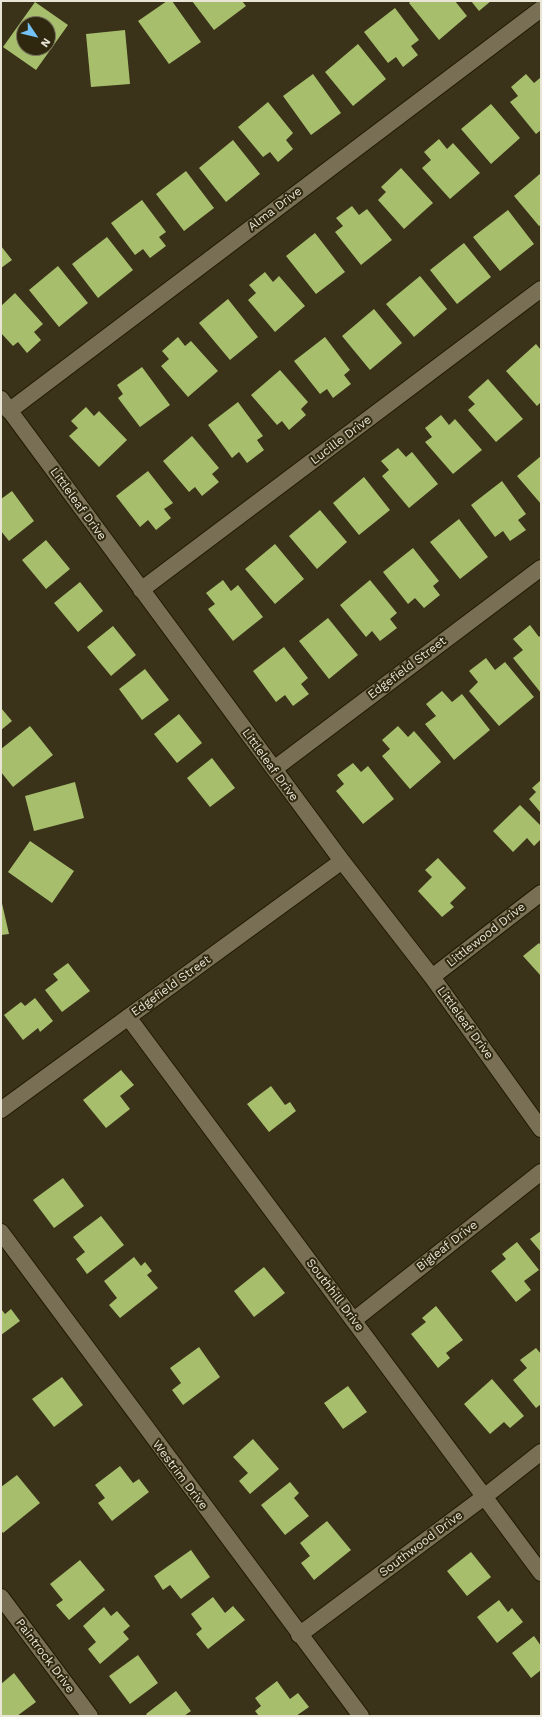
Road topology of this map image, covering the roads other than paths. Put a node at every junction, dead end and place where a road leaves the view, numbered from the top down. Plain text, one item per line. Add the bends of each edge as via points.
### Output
1 (541, 9) edge
2 (541, 289) edge
3 (5, 405) edge
4 (541, 568) edge
5 (141, 590) junction
6 (274, 769) junction
7 (342, 861) junction
8 (541, 893) edge
9 (432, 977) junction
10 (128, 1017) junction
11 (1, 1110) edge
12 (541, 1129) edge
13 (541, 1172) edge
14 (1, 1232) edge
15 (354, 1320) junction
16 (541, 1452) edge
17 (484, 1497) junction
18 (541, 1573) edge
19 (1, 1596) edge
20 (300, 1635) junction
21 (90, 1716) edge
22 (361, 1716) edge

1 - 3 street, Alma Drive
2 - 5 street, Lucille Drive
3 - 5 street, Littleleaf Drive
4 - 6 street, Edgefield Street
5 - 6 street, Littleleaf Drive
6 - 7 street, Littleleaf Drive
7 - 9 street, Littleleaf Drive
7 - 10 street, Edgefield Street
8 - 9 street, Littlewood Drive
9 - 12 street, Littleleaf Drive
10 - 11 street, Edgefield Street
10 - 15 street, Southhill Drive
13 - 15 street, Bigleaf Drive
14 - 20 street, Westrim Drive
15 - 17 street, Southhill Drive
16 - 17 street, Southwood Drive
17 - 18 street, Southhill Drive
17 - 20 street, Southwood Drive
19 - 21 street, Paintrock Drive
20 - 22 street, Westrim Drive

